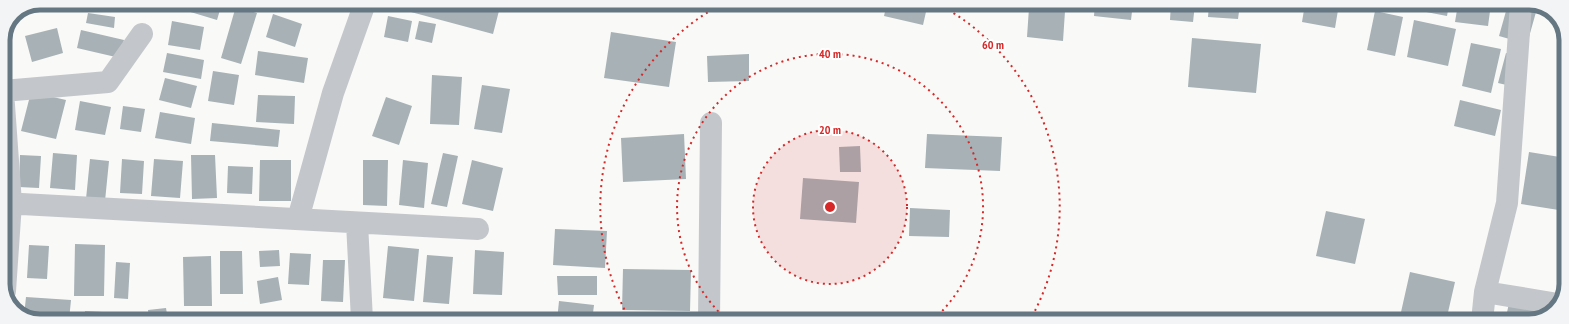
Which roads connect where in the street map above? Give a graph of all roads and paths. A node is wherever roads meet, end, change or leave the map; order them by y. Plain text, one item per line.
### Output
1 (363, 10) edge
2 (1521, 10) edge
3 (142, 34) dead end
4 (10, 90) edge
5 (711, 123) dead end
6 (10, 203) edge
7 (298, 219) junction
8 (357, 223) junction
9 (478, 229) dead end
10 (1484, 292) junction
11 (1552, 303) edge
12 (362, 314) edge
13 (709, 314) edge
14 (1482, 314) edge

1 - 7 street
2 - 10 street
3 - 4 street
5 - 13 street
6 - 7 street
7 - 8 street
8 - 9 street
8 - 12 street
10 - 11 street
10 - 14 street

